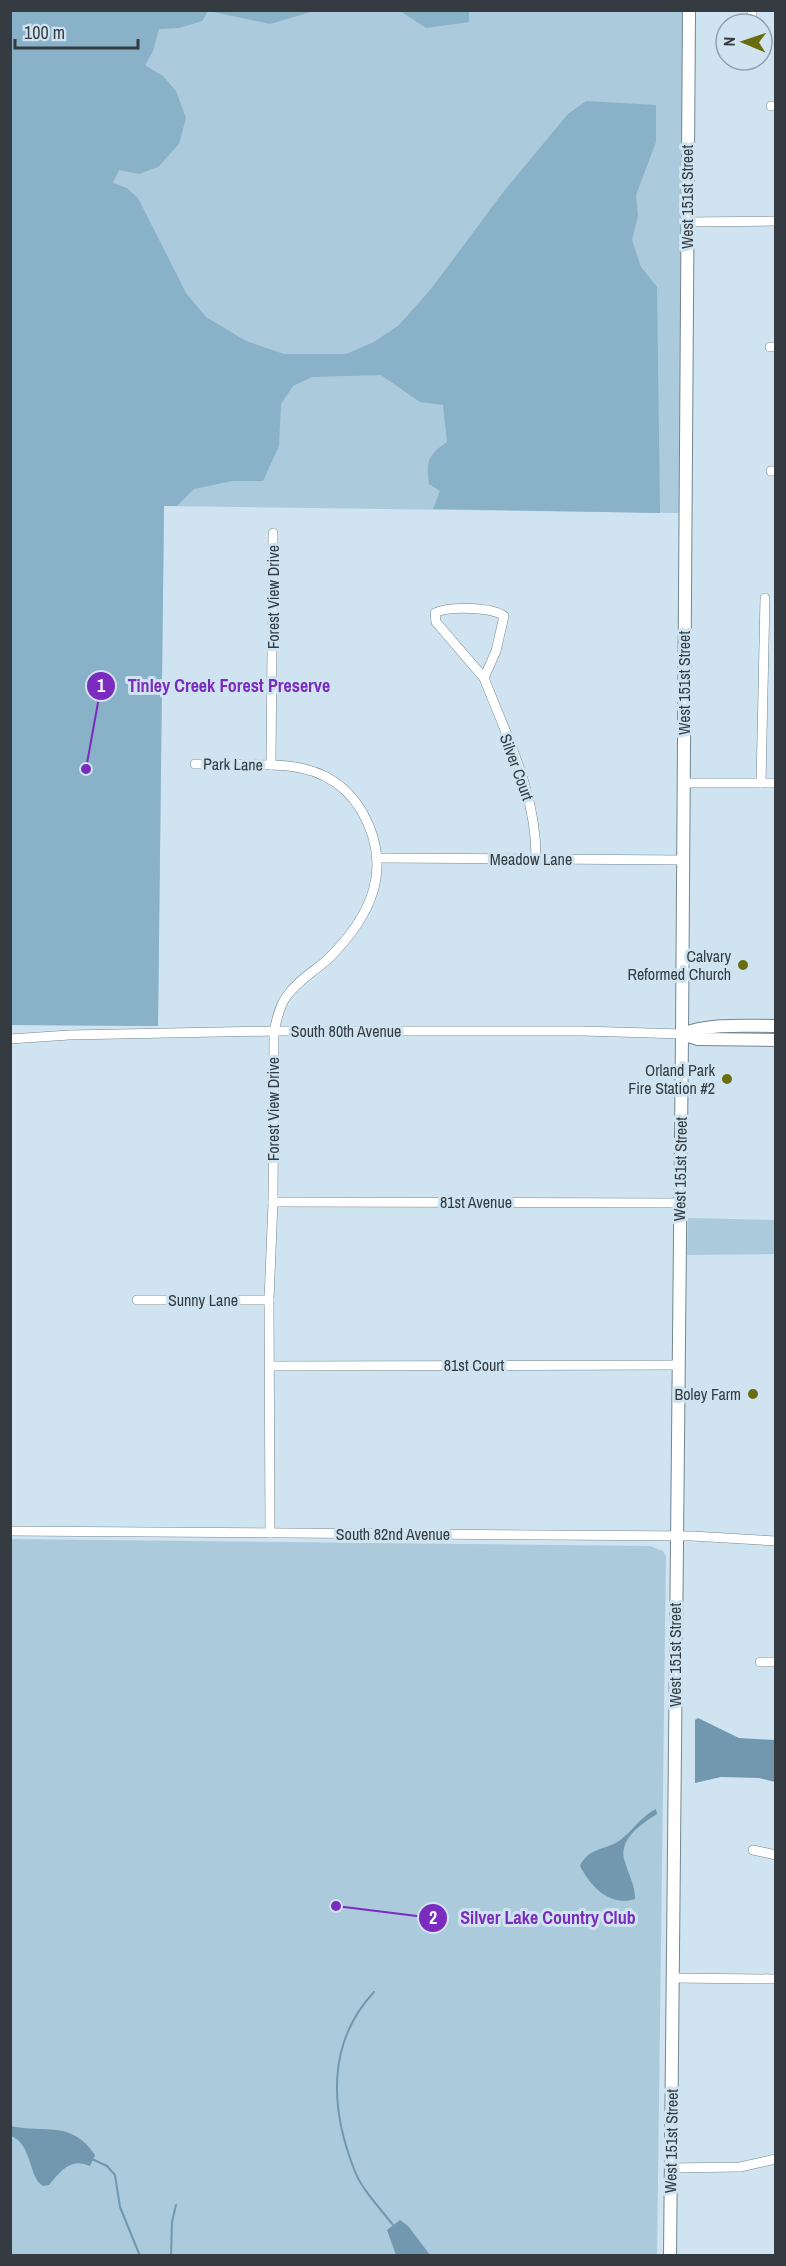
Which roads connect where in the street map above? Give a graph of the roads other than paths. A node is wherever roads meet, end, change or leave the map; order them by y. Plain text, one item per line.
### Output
1 (689, 10) edge
2 (776, 221) edge
3 (687, 222) junction
4 (273, 532) dead end
5 (765, 598) dead end
6 (484, 678) junction
7 (195, 764) dead end
8 (271, 765) junction
9 (684, 783) junction
10 (760, 783) junction
11 (776, 783) edge
12 (378, 858) junction
13 (536, 860) junction
14 (683, 860) junction
15 (776, 1026) edge
16 (274, 1031) junction
17 (682, 1034) junction
18 (10, 1039) edge
19 (776, 1040) edge
20 (273, 1202) junction
21 (680, 1203) junction
22 (137, 1300) dead end
23 (269, 1300) junction
24 (678, 1365) junction
25 (270, 1366) junction
26 (10, 1531) edge
27 (270, 1533) junction
28 (676, 1537) junction
29 (776, 1541) edge
30 (760, 1662) dead end
31 (776, 1662) edge
32 (753, 1850) dead end
33 (776, 1855) edge
34 (673, 1978) junction
35 (776, 1979) edge
36 (776, 2158) edge
37 (671, 2168) junction
38 (670, 2256) edge

1 - 3 street, West 151st Street
2 - 3 street
3 - 9 street, West 151st Street
4 - 8 street, Forest View Drive
5 - 10 street
6 - 6 street, Silver Court
6 - 13 street, Silver Court
7 - 8 street, Park Lane
8 - 12 street, Forest View Drive
9 - 10 street
9 - 14 street, West 151st Street
10 - 11 street
12 - 13 street, Meadow Lane
12 - 16 street, Forest View Drive
13 - 14 street, Meadow Lane
14 - 17 street, West 151st Street
15 - 17 street, South 80th Avenue
16 - 17 street, South 80th Avenue
16 - 18 street, South 80th Avenue
16 - 20 street, Forest View Drive
17 - 19 street, South 80th Avenue
17 - 21 street, West 151st Street
20 - 21 street, 81st Avenue
20 - 23 street, Forest View Drive
21 - 24 street, West 151st Street
22 - 23 street, Sunny Lane
23 - 25 street, Forest View Drive
24 - 25 street, 81st Court
24 - 28 street, West 151st Street
25 - 27 street, Forest View Drive
26 - 27 street, South 82nd Avenue
27 - 28 street, South 82nd Avenue
28 - 29 street, South 82nd Avenue
28 - 34 street, West 151st Street
30 - 31 street
32 - 33 street
34 - 35 street
34 - 37 street, West 151st Street
36 - 37 street
37 - 38 street, West 151st Street

